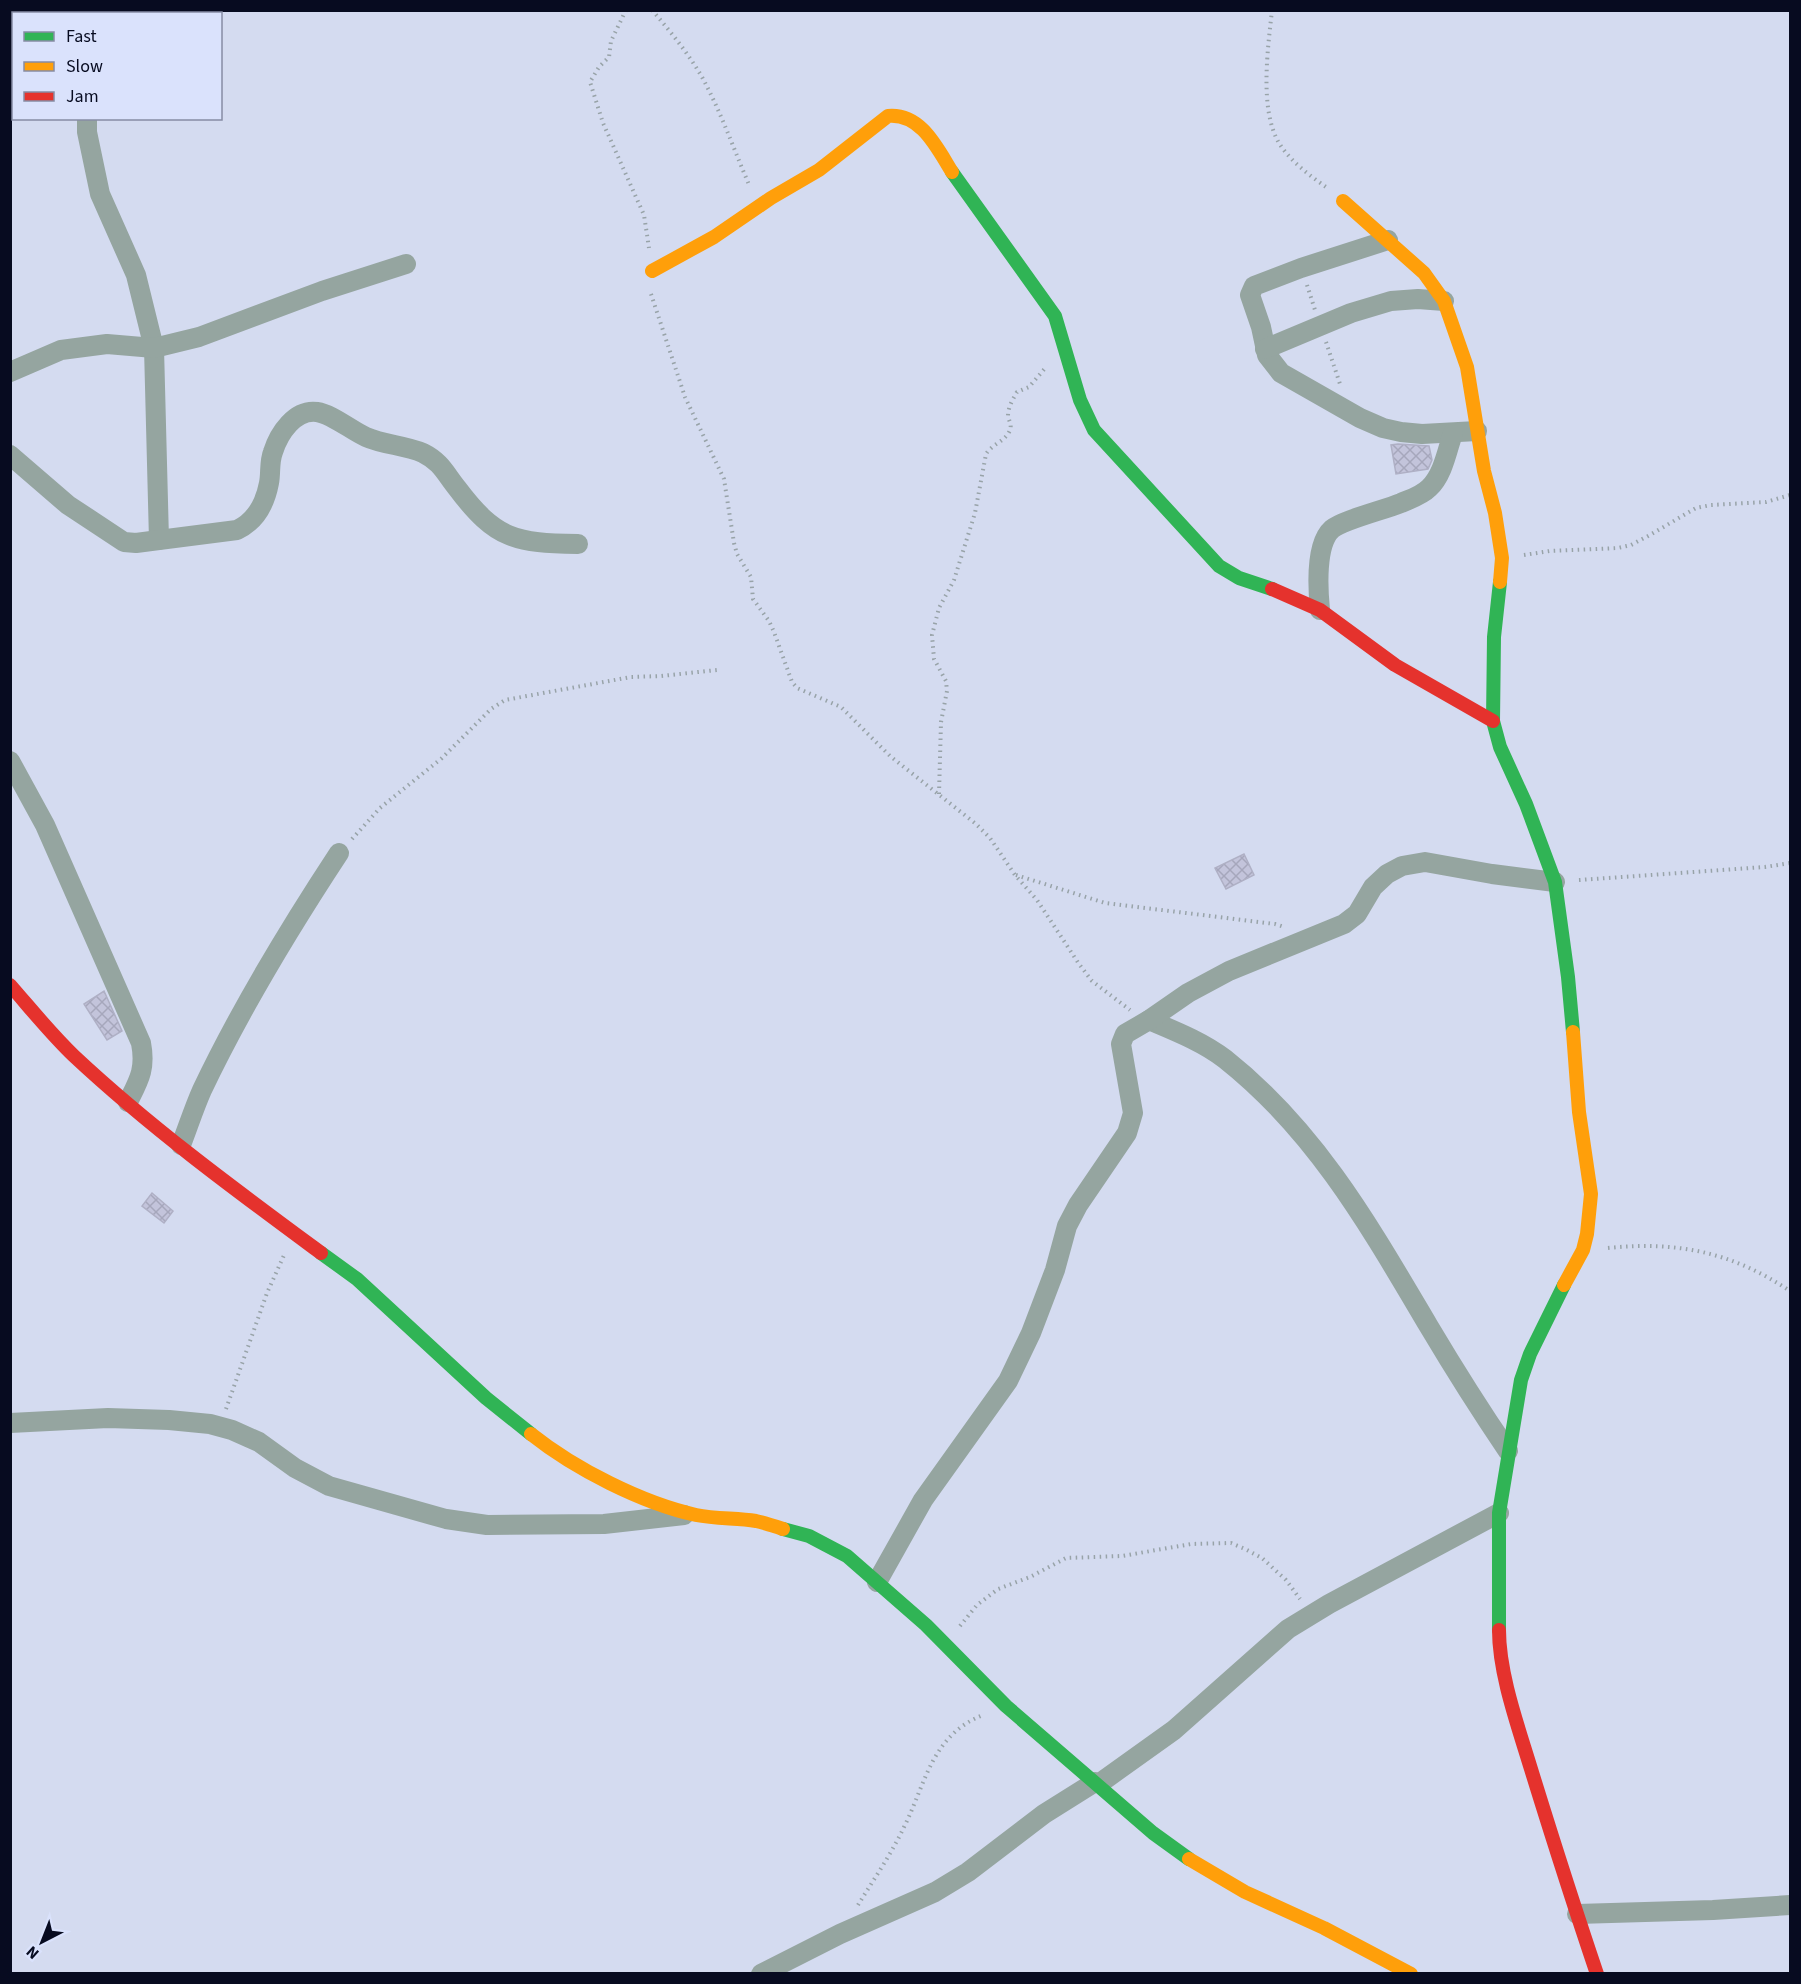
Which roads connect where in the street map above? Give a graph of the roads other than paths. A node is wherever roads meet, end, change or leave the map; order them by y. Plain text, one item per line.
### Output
1 (87, 120) edge
2 (1343, 201) road end
3 (1388, 240) junction
4 (406, 264) dead end
5 (652, 271) road end
6 (1444, 301) junction
7 (154, 348) junction
8 (1265, 349) junction
9 (10, 372) edge
10 (1477, 431) junction
11 (1453, 434) junction
12 (10, 454) edge
13 (159, 540) junction
14 (578, 544) dead end
15 (1320, 610) junction
16 (1493, 721) junction
17 (10, 761) edge
18 (339, 853) road end
19 (1555, 882) junction
20 (10, 985) edge
21 (1149, 1020) junction
22 (128, 1102) junction
23 (181, 1145) junction
24 (10, 1424) edge
25 (1508, 1451) junction
26 (1499, 1513) junction
27 (693, 1514) junction
28 (877, 1582) junction
29 (1095, 1782) junction
30 (1791, 1905) edge
31 (1577, 1914) junction
32 (761, 1974) edge
33 (1411, 1974) edge
34 (1597, 1974) edge

1 - 7 street
2 - 3 street
3 - 6 street
3 - 8 street
4 - 7 street
5 - 15 street
6 - 8 street
6 - 10 street
7 - 9 street
7 - 13 street
8 - 11 street
10 - 11 street
10 - 16 street
11 - 15 street
12 - 13 street
13 - 14 street
15 - 16 street
16 - 19 street
17 - 22 street
18 - 23 street
19 - 21 street
19 - 25 street
20 - 22 street
21 - 25 street
21 - 28 street
22 - 23 street
23 - 27 street
24 - 27 street
25 - 26 street
26 - 29 street
26 - 31 street
27 - 28 street
28 - 29 street
29 - 32 street
29 - 33 street
30 - 31 street
31 - 34 street

